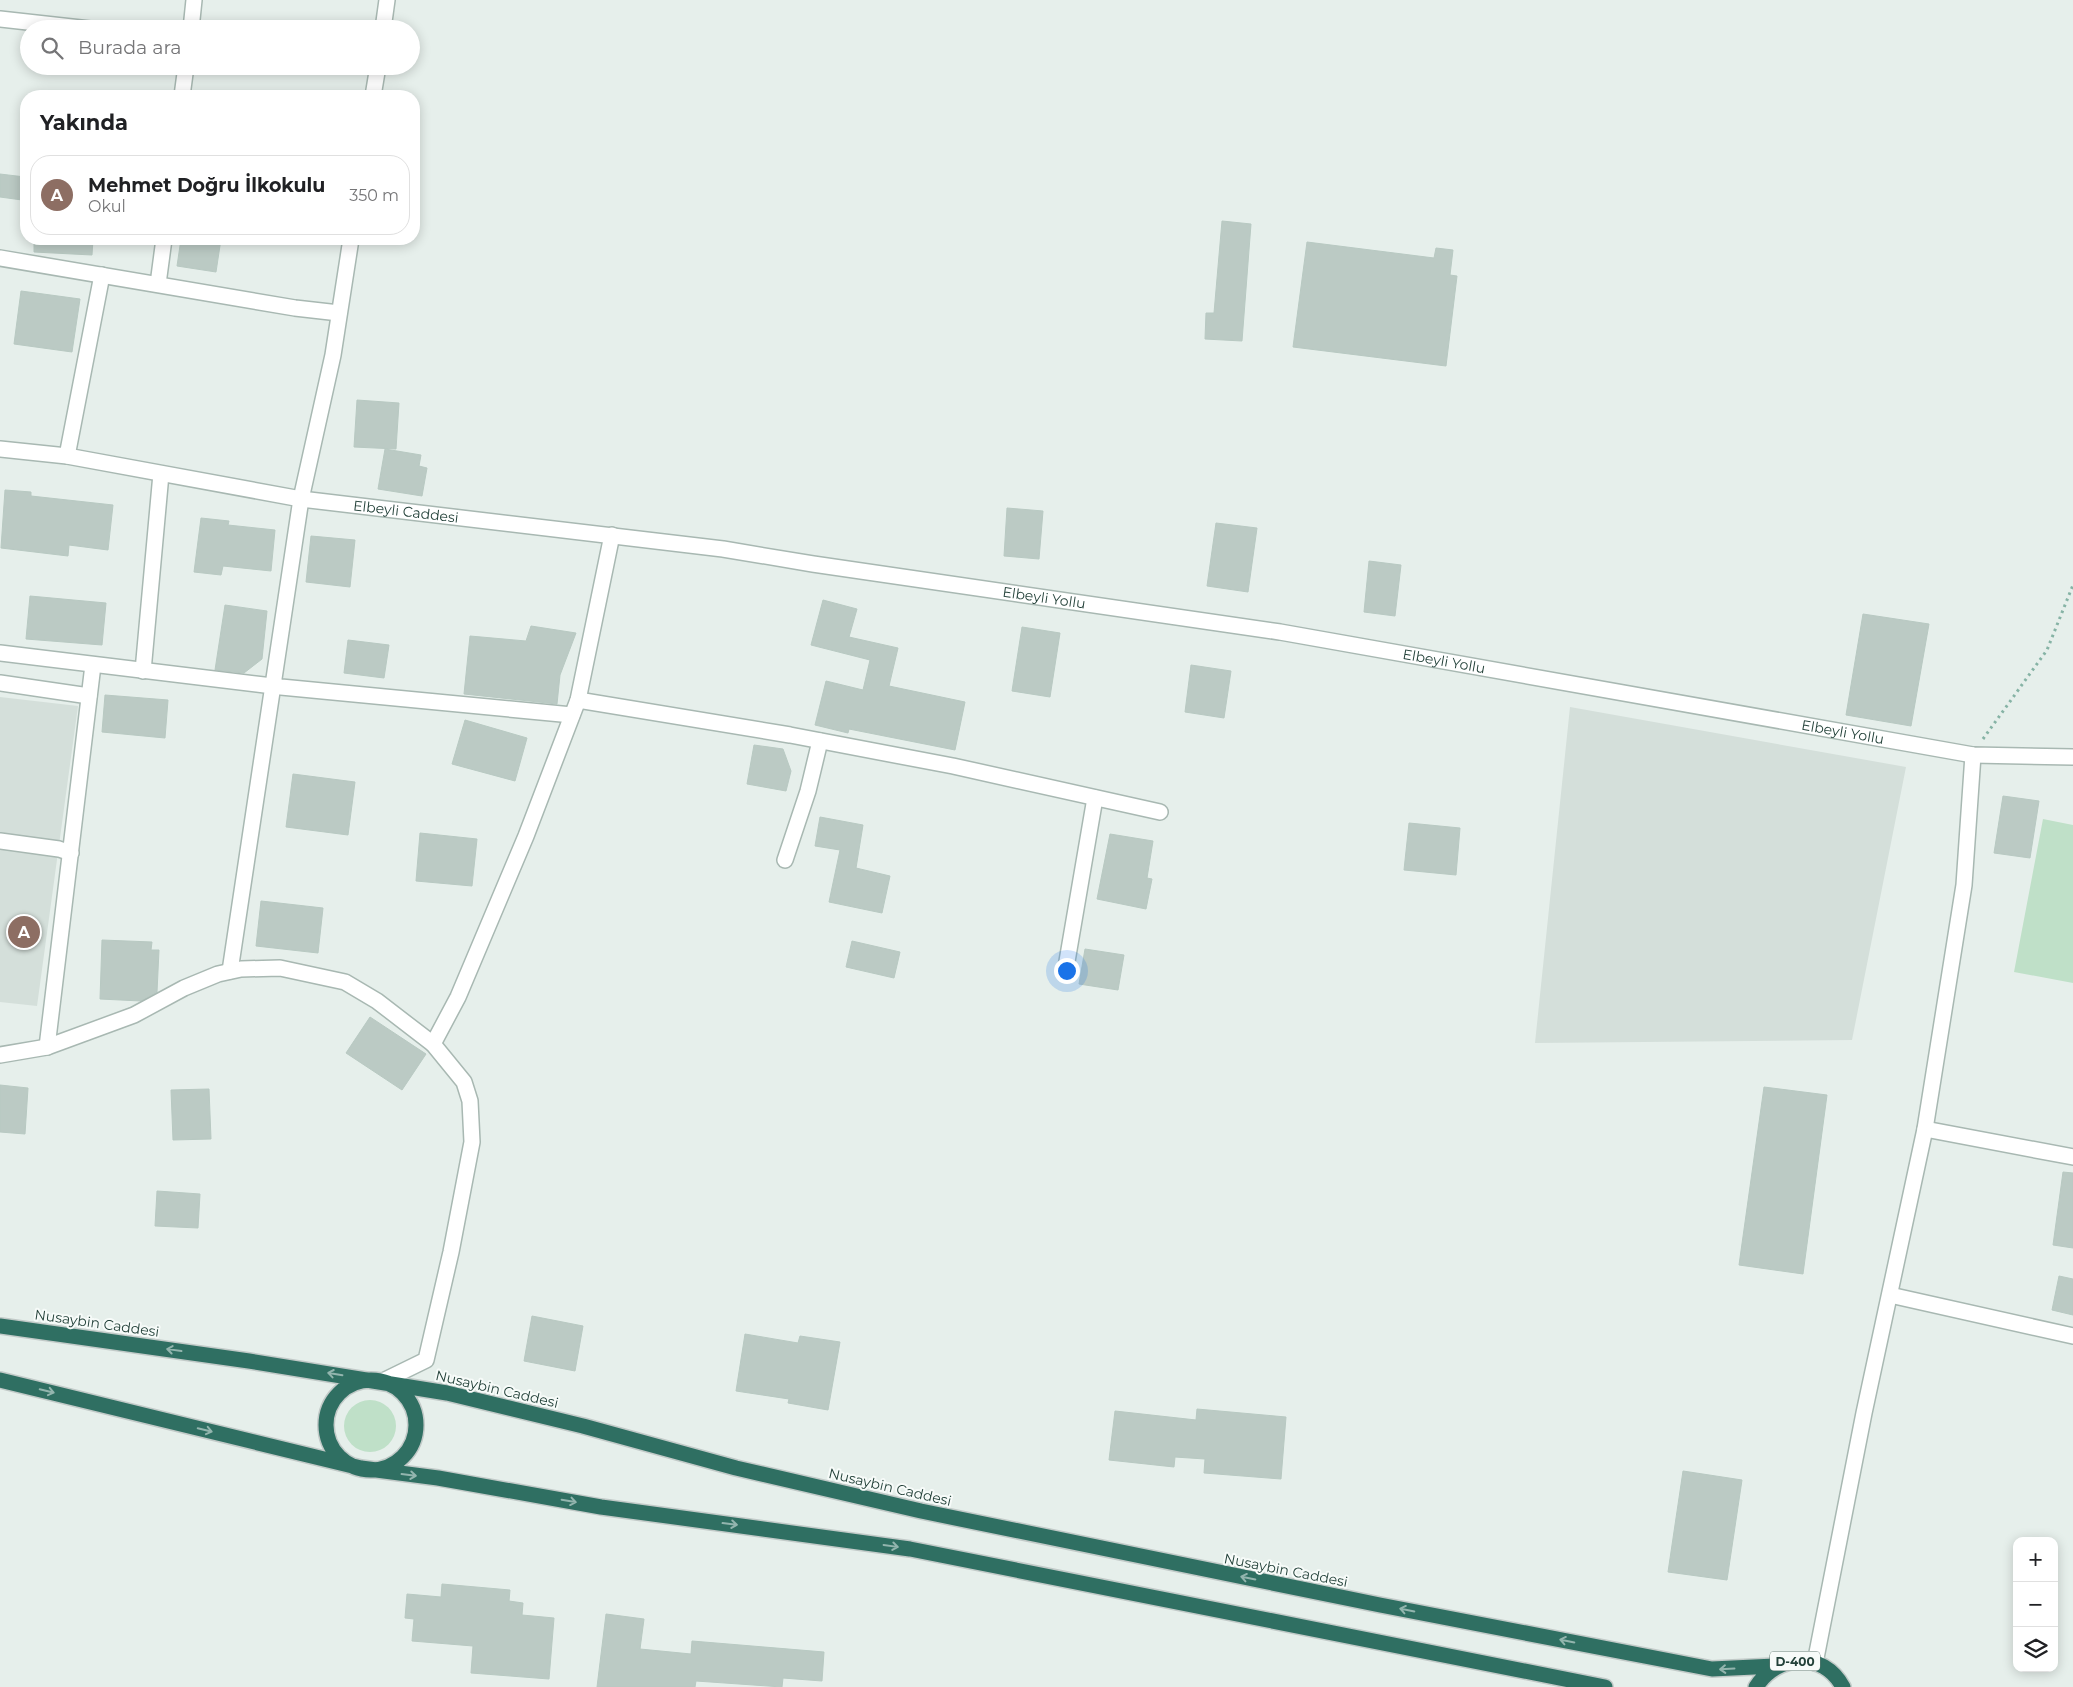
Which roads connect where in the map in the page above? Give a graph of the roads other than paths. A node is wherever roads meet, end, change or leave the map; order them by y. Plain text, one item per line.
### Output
1 (194, 0) edge
2 (387, 0) edge
3 (0, 19) edge
4 (192, 20) edge
5 (384, 20) edge
6 (20, 21) edge
7 (185, 75) edge
8 (376, 75) edge
9 (183, 90) edge
10 (374, 90) edge
11 (163, 245) edge
12 (350, 245) edge
13 (0, 258) edge
14 (102, 275) junction
15 (158, 284) junction
16 (339, 313) junction
17 (0, 449) edge
18 (67, 456) junction
19 (161, 474) junction
20 (300, 499) junction
21 (612, 535) junction
22 (813, 564) joint
23 (0, 653) edge
24 (93, 665) junction
25 (143, 671) junction
26 (0, 683) edge
27 (273, 686) junction
28 (89, 696) junction
29 (578, 700) junction
30 (572, 715) junction
31 (820, 741) junction
32 (1973, 755) junction
33 (2073, 758) edge
34 (1096, 798) junction
35 (1160, 812) dead end
36 (0, 841) edge
37 (71, 853) junction
38 (785, 860) dead end
39 (230, 972) junction
40 (1065, 973) dead end
41 (433, 1044) junction
42 (47, 1047) junction
43 (0, 1055) edge
44 (1925, 1129) junction
45 (2073, 1157) edge
46 (1890, 1295) junction
47 (0, 1326) edge
48 (2073, 1336) edge
49 (0, 1380) edge
50 (383, 1381) junction
51 (361, 1468) junction
52 (1815, 1663) junction
53 (1775, 1666) junction
54 (1841, 1683) edge
55 (1605, 1687) edge
56 (1756, 1687) edge
57 (1856, 1687) edge

1 - 4 street
2 - 5 street
3 - 6 street
7 - 9 street
8 - 10 street
11 - 15 street
12 - 16 street
13 - 14 street
14 - 15 street
14 - 18 street
15 - 16 street
16 - 20 street
17 - 18 street, Elbeyli Caddesi
18 - 19 street, Elbeyli Caddesi
19 - 20 street, Elbeyli Caddesi
19 - 25 street
20 - 21 street, Elbeyli Caddesi
20 - 27 street
21 - 22 street, Elbeyli Caddesi
21 - 29 street
22 - 32 street, Elbeyli Yollu
23 - 24 street
24 - 25 street
24 - 28 street
25 - 27 street
26 - 28 street
27 - 30 street
27 - 39 street
28 - 37 street
29 - 30 street
29 - 31 street
30 - 41 street
31 - 34 street
31 - 38 street
32 - 33 street, Elbeyli Yollu
32 - 44 street
34 - 35 street
34 - 40 street
36 - 37 street
37 - 42 street
39 - 41 street
39 - 42 street
41 - 50 street
42 - 43 street
44 - 45 street
44 - 46 street
46 - 48 street
46 - 52 street
50 -> 47 highway, Nusaybin Caddesi
49 -> 51 highway
50 - 51 highway
50 - 51 highway
53 -> 50 highway, Nusaybin Caddesi
51 -> 55 highway
52 - 53 highway, D-400
52 - 54 highway, D-400
53 - 56 highway, D-400
54 - 57 highway, D-400

